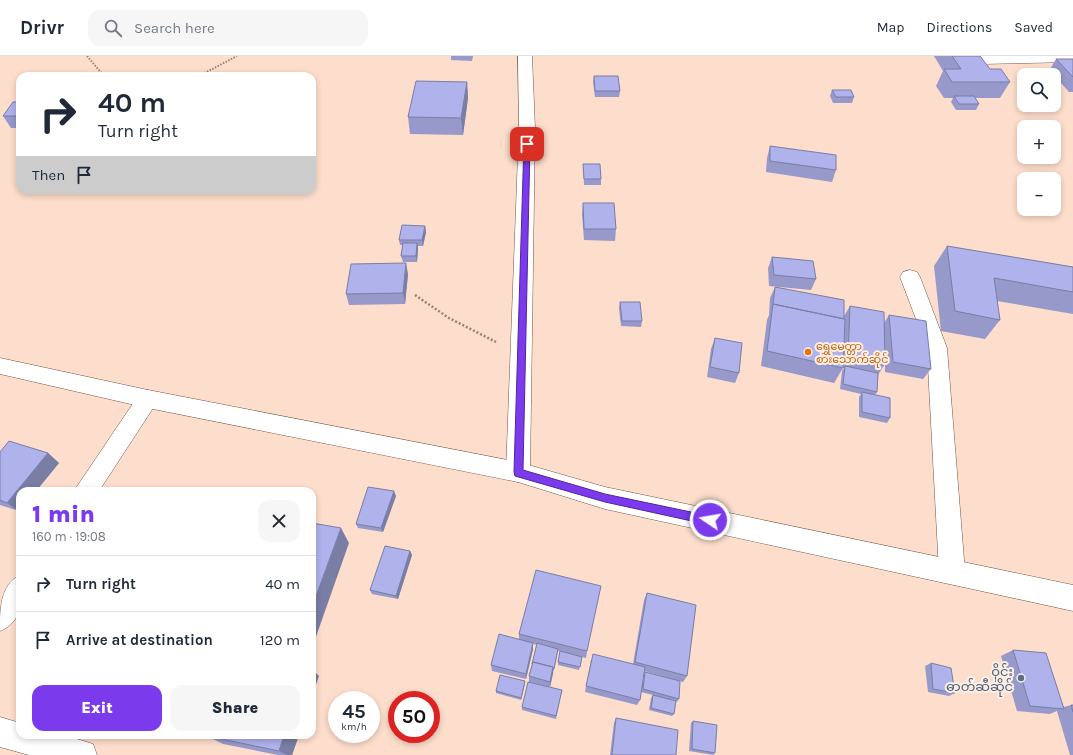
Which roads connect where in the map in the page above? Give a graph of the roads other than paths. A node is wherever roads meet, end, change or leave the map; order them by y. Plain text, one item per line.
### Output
1 (525, 56) edge
2 (1073, 58) edge
3 (981, 60) edge
4 (910, 277) dead end
5 (0, 366) edge
6 (148, 399) junction
7 (518, 472) junction
8 (89, 487) edge
9 (952, 572) junction
10 (16, 594) edge
11 (1073, 598) edge
12 (0, 618) edge
13 (0, 732) edge
14 (16, 736) edge
15 (25, 739) edge
16 (82, 755) edge

1 - 7 street
2 - 3 street
4 - 9 street
5 - 6 street
6 - 7 street
6 - 8 street
7 - 9 street
9 - 11 street
10 - 12 street
13 - 14 street
15 - 16 street

